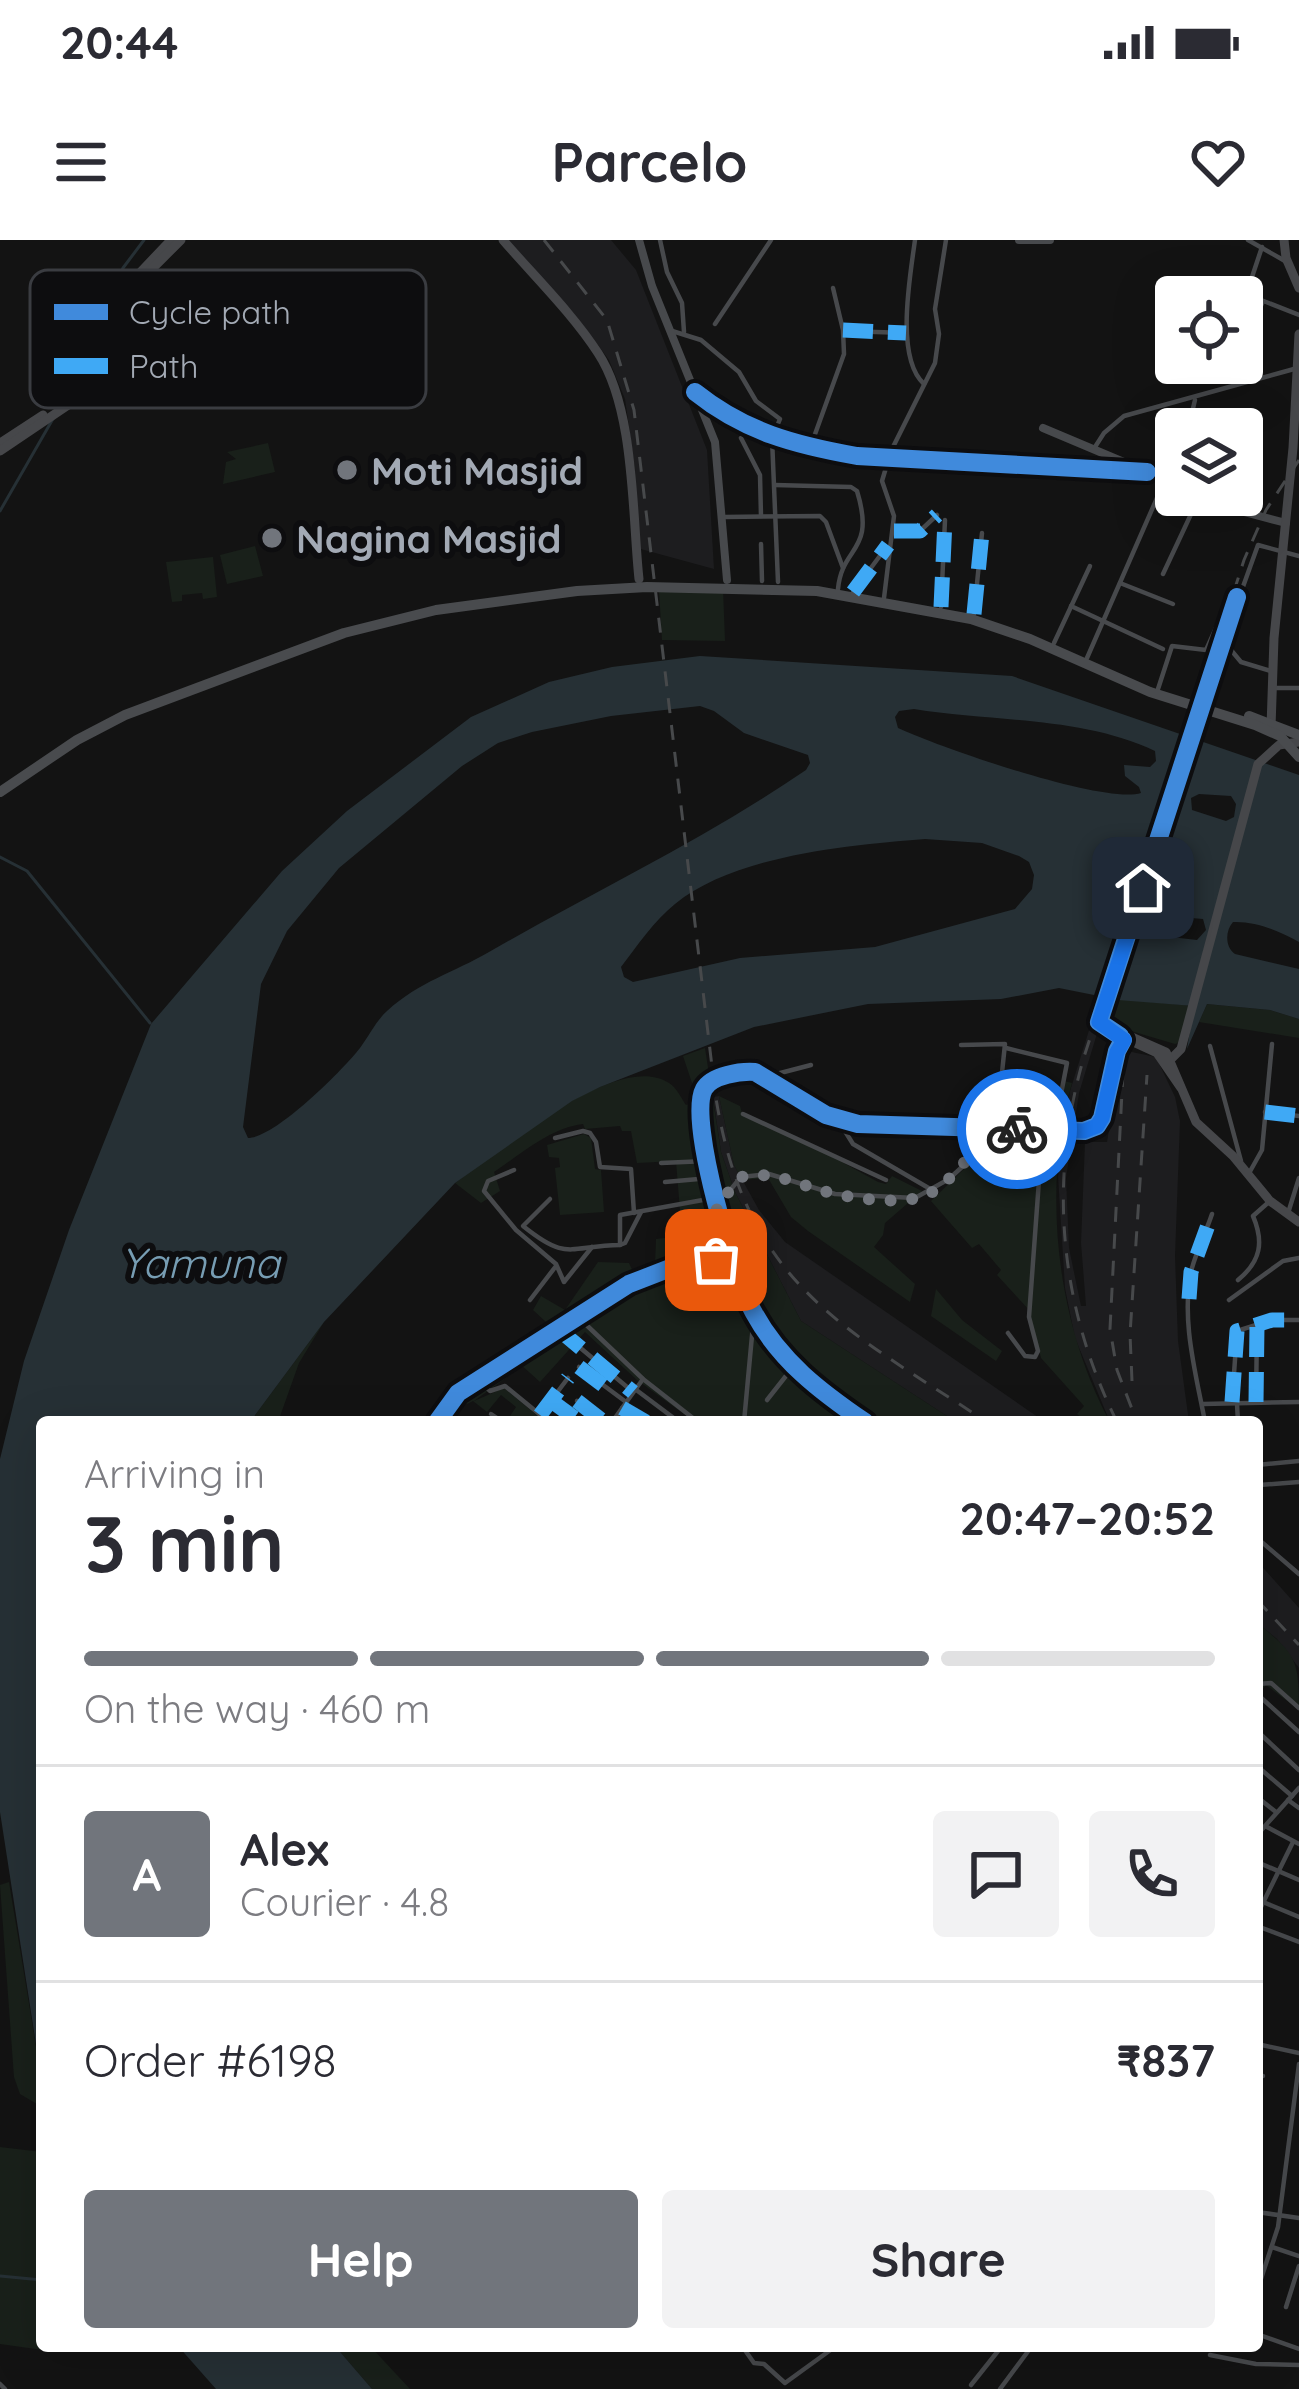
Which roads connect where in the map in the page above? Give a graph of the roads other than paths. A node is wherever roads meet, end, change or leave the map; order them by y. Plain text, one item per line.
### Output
1 (171, 240) edge
2 (182, 240) edge
3 (503, 240) edge
4 (638, 240) edge
5 (660, 240) edge
6 (771, 240) edge
7 (915, 240) edge
8 (946, 240) edge
9 (1019, 240) edge
10 (1050, 240) edge
11 (1248, 240) edge
12 (1284, 240) edge
13 (1041, 242) edge
14 (1262, 247) junction
15 (1294, 268) edge
16 (144, 270) edge
17 (144, 270) edge
18 (1252, 276) edge
19 (833, 288) dead end
20 (1299, 288) edge
21 (1263, 301) edge
22 (1299, 315) edge
23 (715, 324) dead end
24 (669, 330) junction
25 (843, 331) junction
26 (684, 333) junction
27 (906, 333) junction
28 (1299, 334) edge
29 (1298, 367) edge
30 (926, 385) junction
31 (695, 392) junction
32 (1196, 397) junction
33 (59, 408) edge
34 (1193, 408) edge
35 (1043, 428) dead end
36 (741, 438) dead end
37 (772, 438) junction
38 (0, 447) edge
39 (1095, 447) junction
40 (810, 448) junction
41 (889, 456) junction
42 (1147, 472) junction
43 (1155, 475) edge
44 (776, 484) junction
45 (1155, 512) edge
46 (938, 515) dead end
47 (761, 516) junction
48 (776, 516) junction
49 (1192, 516) edge
50 (1259, 516) edge
51 (724, 518) junction
52 (945, 520) dead end
53 (1286, 523) junction
54 (1299, 527) edge
55 (894, 531) junction
56 (982, 532) dead end
57 (761, 544) dead end
58 (888, 545) junction
59 (1281, 550) junction
60 (1299, 556) edge
61 (1090, 566) dead end
62 (843, 568) junction
63 (1163, 574) dead end
64 (639, 580) junction
65 (727, 580) junction
66 (762, 581) junction
67 (778, 582) junction
68 (1120, 583) junction
69 (838, 589) junction
70 (853, 592) junction
71 (1234, 597) junction
72 (884, 598) junction
73 (1173, 604) dead end
74 (1071, 606) junction
75 (941, 607) junction
76 (974, 614) junction
77 (1103, 621) junction
78 (1054, 643) junction
79 (1162, 649) dead end
80 (1231, 650) dead end
81 (1087, 658) junction
82 (1274, 672) junction
83 (1274, 688) junction
84 (1299, 688) edge
85 (1158, 689) junction
86 (1271, 728) junction
87 (1299, 738) edge
88 (1299, 757) edge
89 (0, 788) edge
90 (1122, 1038) junction
91 (1272, 1044) dead end
92 (961, 1045) dead end
93 (1210, 1046) dead end
94 (1006, 1048) junction
95 (1169, 1062) junction
96 (811, 1064) dead end
97 (765, 1077) junction
98 (1265, 1112) junction
99 (743, 1114) dead end
100 (1299, 1116) edge
101 (838, 1120) junction
102 (1004, 1129) junction
103 (1055, 1130) junction
104 (555, 1138) dead end
105 (869, 1151) junction
106 (707, 1161) junction
107 (661, 1163) dead end
108 (857, 1168) junction
109 (514, 1170) dead end
110 (1244, 1171) junction
111 (710, 1178) junction
112 (1299, 1178) edge
113 (886, 1180) dead end
114 (665, 1182) dead end
115 (934, 1190) junction
116 (713, 1198) junction
117 (550, 1199) dead end
118 (1270, 1201) junction
119 (716, 1207) junction
120 (638, 1213) junction
121 (1212, 1214) dead end
122 (1288, 1216) junction
123 (1299, 1222) edge
124 (620, 1245) junction
125 (592, 1246) junction
126 (731, 1257) junction
127 (1299, 1258) edge
128 (557, 1265) junction
129 (1238, 1280) dead end
130 (530, 1300) dead end
131 (1229, 1300) dead end
132 (754, 1314) junction
133 (577, 1316) junction
134 (1299, 1320) edge
135 (1257, 1325) junction
136 (558, 1329) junction
137 (1008, 1334) dead end
138 (579, 1367) dead end
139 (793, 1367) junction
140 (568, 1378) dead end
141 (644, 1379) junction
142 (479, 1380) junction
143 (634, 1390) junction
144 (550, 1400) junction
145 (767, 1400) dead end
146 (577, 1401) dead end
147 (1235, 1402) junction
148 (1256, 1402) junction
149 (1299, 1402) edge
150 (1202, 1404) junction
151 (624, 1405) junction
152 (491, 1414) dead end
153 (540, 1414) junction
154 (441, 1416) edge
155 (494, 1416) edge
156 (542, 1416) edge
157 (572, 1416) edge
158 (599, 1416) edge
159 (614, 1416) edge
160 (638, 1416) edge
161 (671, 1416) edge
162 (690, 1416) edge
163 (745, 1416) edge
164 (857, 1416) edge
165 (1204, 1416) edge
166 (1237, 1416) edge
167 (1299, 1461) edge
168 (1263, 1464) edge
169 (1299, 1482) edge
170 (1263, 1485) edge
171 (1263, 1543) edge
172 (1299, 1574) edge
173 (1263, 1685) edge
174 (1263, 1692) edge
175 (1299, 1708) edge
176 (1299, 1732) edge
177 (1263, 1737) edge
178 (1299, 1770) edge
179 (1263, 1772) edge
180 (1299, 1788) edge
181 (1290, 1798) junction
182 (1263, 1802) edge
183 (1299, 1808) edge
184 (1276, 1813) junction
185 (1263, 1827) edge
186 (1263, 1830) edge
187 (1296, 1843) edge
188 (1263, 1865) edge
189 (1277, 1871) junction
190 (1299, 1880) edge
191 (1263, 1902) joint
192 (1299, 1917) edge
193 (1263, 1928) edge
194 (1299, 1942) edge
195 (1263, 2045) edge
196 (1299, 2053) edge
197 (1299, 2064) edge
198 (1288, 2134) junction
199 (1299, 2136) edge
200 (1263, 2213) edge
201 (1280, 2215) junction
202 (1299, 2218) edge
203 (1272, 2247) junction
204 (1299, 2256) edge
205 (1299, 2266) edge
206 (1263, 2273) edge
207 (1286, 2307) dead end
208 (1263, 2337) edge
209 (1299, 2350) edge
210 (746, 2352) edge
211 (828, 2352) edge
212 (997, 2352) edge
213 (1028, 2352) edge
214 (1210, 2355) dead end
215 (1299, 2365) edge
216 (970, 2385) dead end
217 (1000, 2389) edge

1 - 16 main road
2 - 17 main road
3 - 64 main road
4 - 24 street
5 - 26 street
6 - 23 street
7 - 27 street
8 - 30 street
9 - 13 street
10 - 13 street
11 - 14 street
12 - 15 main road
14 - 15 street
14 - 18 street
15 - 20 main road
19 - 25 street
21 - 22 street
24 - 26 street
24 - 31 street
25 - 27 street
25 - 40 street
26 - 37 street
27 - 30 street
28 - 29 main road
29 - 32 street
29 - 53 main road
30 - 41 street
31 - 37 street
31 - 51 street
32 - 34 street
32 - 39 street
33 - 38 main road
35 - 39 street
36 - 47 street
37 - 40 street
37 - 44 street
39 - 42 street
40 - 41 street
41 - 42 street
41 - 55 street
42 - 43 street
44 - 48 street
44 - 62 street
45 - 68 street
46 - 55 street
47 - 48 street
47 - 51 street
48 - 62 street
48 - 67 street
49 - 63 street
50 - 53 street
51 - 65 street
52 - 75 street
53 - 54 main road
53 - 59 main road
55 - 58 street
56 - 76 street
57 - 66 street
58 - 70 street
58 - 72 street
59 - 60 street
59 - 71 street
59 - 82 main road
61 - 74 street
62 - 69 street
64 - 65 main road
64 - 89 main road
65 - 66 main road
66 - 67 main road
67 - 69 main road
68 - 73 street
68 - 77 street
69 - 70 main road
70 - 72 main road
71 - 85 street
71 - 90 street
72 - 75 main road
74 - 77 street
74 - 78 street
75 - 76 main road
76 - 78 main road
77 - 79 street
77 - 81 street
78 - 81 main road
80 - 82 street
81 - 85 main road
82 - 83 main road
83 - 84 street
83 - 86 main road
85 - 86 main road
86 - 87 main road
86 - 88 main road
86 - 89 main road
87 - 95 main road
90 - 95 main road
90 - 103 street
91 - 98 street
92 - 94 street
93 - 110 street
94 - 102 street
94 - 103 street
95 - 110 main road
96 - 97 street
97 - 101 street
97 - 106 street
98 - 100 street
98 - 110 street
99 - 108 street
101 - 102 street
101 - 105 street
102 - 103 street
102 - 115 street
103 - 137 street
104 - 120 street
105 - 108 street
105 - 115 street
106 - 107 street
106 - 111 street
108 - 113 street
109 - 128 street
110 - 118 main road
111 - 114 street
111 - 116 street
112 - 122 street
115 - 119 street
116 - 119 street
116 - 120 street
117 - 125 street
118 - 122 main road
118 - 129 street
119 - 126 street
120 - 124 street
120 - 124 street
121 - 150 street
122 - 123 main road
124 - 125 street
125 - 128 street
126 - 132 street
126 - 133 street
127 - 131 street
128 - 130 street
132 - 139 street
132 - 163 street
133 - 136 street
133 - 141 street
134 - 135 street
135 - 147 street
135 - 148 street
136 - 142 street
136 - 143 street
138 - 151 street
139 - 145 street
139 - 164 street
140 - 144 street
141 - 143 street
141 - 162 street
142 - 153 street
142 - 154 street
143 - 151 street
143 - 161 street
144 - 153 street
144 - 157 street
146 - 158 street
147 - 148 street
147 - 150 street
147 - 166 street
148 - 149 street
150 - 165 street
151 - 159 street
151 - 160 street
152 - 155 street
153 - 156 street
167 - 168 street
169 - 170 street
171 - 172 street
173 - 175 street
174 - 176 street
177 - 178 street
179 - 181 street
180 - 181 street
181 - 183 street
181 - 184 street
182 - 184 street
184 - 185 street
186 - 187 street
187 - 189 street
188 - 189 street
189 - 190 street
189 - 191 street
191 - 192 street
193 - 194 street
195 - 196 street
197 - 198 street
198 - 199 street
198 - 201 street
200 - 201 street
201 - 202 street
201 - 203 street
203 - 204 street
203 - 206 street
205 - 207 street
208 - 209 street
210 - 211 street
212 - 216 street
213 - 217 street
214 - 215 street

